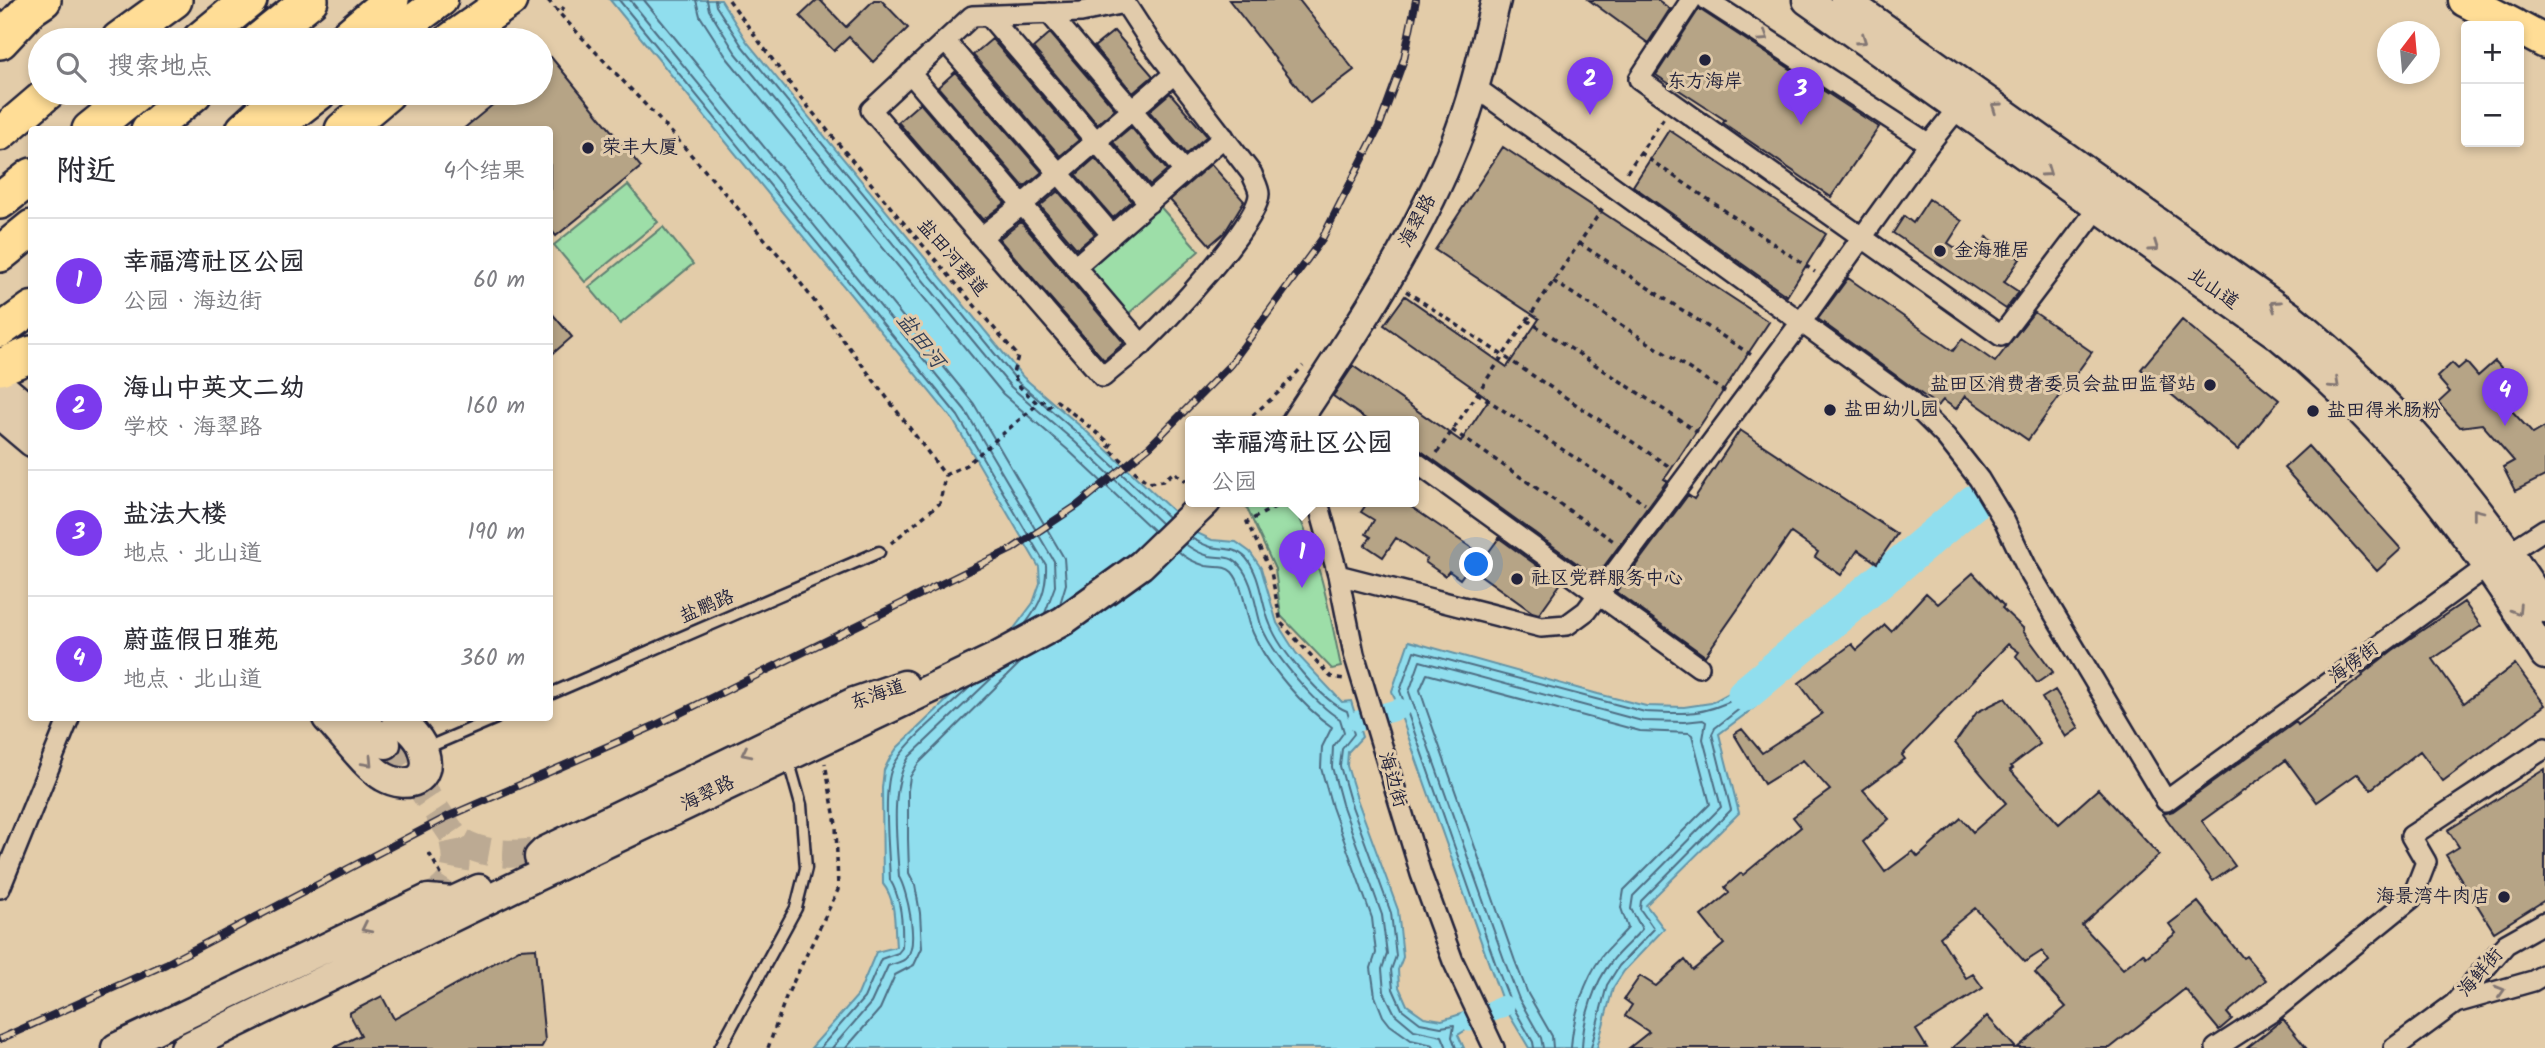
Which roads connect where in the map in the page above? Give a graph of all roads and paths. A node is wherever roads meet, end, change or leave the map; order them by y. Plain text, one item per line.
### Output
1 (43, 0) edge
2 (152, 0) edge
3 (174, 0) edge
4 (249, 0) edge
5 (310, 0) edge
6 (391, 0) edge
7 (441, 0) edge
8 (509, 0) edge
9 (548, 0) edge
10 (729, 0) edge
11 (1496, 0) edge
12 (1691, 0) edge
13 (1707, 0) edge
14 (1807, 0) edge
15 (1845, 0) edge
16 (2465, 0) edge
17 (1124, 2) edge
18 (564, 6) dead end
19 (559, 13) junction
20 (1049, 13) junction
21 (989, 16) junction
22 (2505, 21) edge
23 (120, 28) edge
24 (136, 28) edge
25 (215, 28) edge
26 (275, 28) edge
27 (358, 28) edge
28 (403, 28) edge
29 (469, 28) edge
30 (2524, 31) edge
31 (0, 40) edge
32 (945, 41) junction
33 (2545, 42) edge
34 (910, 73) junction
35 (1175, 73) junction
36 (1475, 87) junction
37 (1674, 103) junction
38 (34, 105) edge
39 (120, 105) edge
40 (179, 105) edge
41 (271, 105) edge
42 (304, 105) edge
43 (373, 105) edge
44 (1958, 108) junction
45 (1131, 111) junction
46 (95, 126) edge
47 (154, 126) edge
48 (248, 126) edge
49 (277, 126) edge
50 (348, 126) edge
51 (0, 134) edge
52 (1224, 137) junction
53 (1095, 141) junction
54 (1929, 144) junction
55 (1640, 153) junction
56 (1059, 172) junction
57 (1184, 172) junction
58 (28, 179) edge
59 (1616, 188) junction
60 (2105, 198) junction
61 (0, 201) edge
62 (1149, 203) junction
63 (1022, 205) junction
64 (28, 231) edge
65 (1112, 235) junction
66 (981, 237) junction
67 (1861, 237) junction
68 (1579, 243) junction
69 (0, 254) edge
70 (1075, 267) junction
71 (1387, 278) junction
72 (1553, 281) junction
73 (1829, 281) junction
74 (28, 312) edge
75 (1527, 320) junction
76 (1802, 321) junction
77 (0, 331) edge
78 (1142, 345) junction
79 (28, 356) edge
80 (1502, 357) junction
81 (1304, 365) dead end
82 (1768, 366) junction
83 (0, 367) edge
84 (0, 385) edge
85 (1478, 393) junction
86 (1741, 402) junction
87 (1038, 404) junction
88 (28, 409) edge
89 (0, 415) edge
90 (1252, 416) edge
91 (1300, 416) edge
92 (1452, 430) junction
93 (28, 439) edge
94 (1712, 442) junction
95 (1420, 465) edge
96 (945, 475) junction
97 (1686, 477) junction
98 (1185, 480) edge
99 (1201, 507) edge
100 (1275, 507) edge
101 (1319, 507) edge
102 (1659, 514) junction
103 (2545, 530) edge
104 (879, 552) joint
105 (1630, 553) junction
106 (2498, 560) junction
107 (1339, 575) junction
108 (1600, 594) junction
109 (2545, 608) edge
110 (2545, 655) edge
111 (1699, 667) dead end
112 (1331, 677) dead end
113 (553, 693) edge
114 (68, 721) edge
115 (330, 721) edge
116 (362, 721) edge
117 (400, 721) edge
118 (489, 721) edge
119 (814, 732) junction
120 (386, 744) tunnel mouth
121 (2545, 748) edge
122 (424, 749) junction
123 (787, 756) junction
124 (429, 853) dead end
125 (0, 888) edge
126 (449, 889) dead end
127 (2545, 922) edge
128 (2545, 974) edge
129 (2454, 1004) junction
130 (1492, 1044) edge
131 (116, 1048) edge
132 (185, 1048) edge
133 (720, 1048) edge
134 (2216, 1048) edge
135 (2395, 1048) edge

1 - 31 highway
2 - 23 main road
3 - 24 highway
4 - 25 highway
5 - 26 highway
6 - 27 highway
7 - 28 main road
8 - 29 highway
9 - 19 path
10 - 87 path, 盐田河碧道
11 - 36 street, 海翠路
12 - 37 street
13 -> 54 street
14 -> 44 street, 北山道
60 -> 15 street, 北山道
16 - 22 main road
17 - 20 street
17 - 35 street
18 - 19 path
19 - 96 path
20 - 21 street
20 - 45 street
21 - 32 street
21 - 53 street
30 - 33 main road
32 - 34 street
32 - 56 street
34 - 63 street
34 - 66 street
35 - 45 street
35 - 52 street
36 - 59 street
36 - 71 street, 海翠路
37 - 55 path
37 - 67 street
38 - 51 main road
39 - 46 highway
40 - 47 highway
41 - 48 highway
42 - 49 main road
43 - 50 highway
44 - 54 street
44 -> 60 street, 北山道
45 - 53 street
45 - 57 street
52 - 57 street
52 - 78 street
53 - 56 street
53 - 62 street
54 - 67 street
55 - 59 path
55 - 73 path
56 - 63 street
56 - 65 street
57 - 62 street
58 - 61 highway
59 - 68 path
59 - 76 street
60 - 67 street
60 - 106 street, 北山道
62 - 65 street
63 - 66 street
63 - 70 street
64 - 69 highway
65 - 70 street
66 - 78 street
67 - 73 street
68 - 72 path
68 - 82 path
70 - 78 street
71 - 80 path
71 - 91 street, 海翠路
72 - 75 path
72 - 86 path
73 - 76 street
74 - 77 main road
75 - 80 path
75 - 94 path
76 - 82 street
76 - 106 street, 海傍街
79 - 83 highway
80 - 85 path
80 - 97 path
81 - 90 path
82 - 86 street
84 - 88 street
85 - 92 path
85 - 102 path
86 - 94 street
87 - 96 path
87 - 98 path
89 - 93 street
92 - 95 path
92 - 105 path
94 - 97 street
95 - 108 street
96 - 104 path
97 - 102 street
99 - 119 street, 海翠路
100 - 112 path
101 - 107 street, 海边街
102 - 105 street
103 - 106 street, 海傍街
104 - 113 lane, 盐鹏路
105 - 108 street
106 - 109 street, 北山道
106 -> 110 street, 北山道
107 - 108 street
107 - 130 street, 海边街
108 - 111 street
114 - 125 street
115 -> 122 street
116 - 120 street
117 - 122 street
118 - 122 lane
119 - 123 street, 海翠路
119 -> 131 street, 海翠路
121 - 134 street
123 - 132 street, 海翠路
123 - 133 lane
124 - 126 path
127 - 129 street, 海鲜街
129 -> 128 street, 海鲜街
129 - 135 street, 海鲜街

